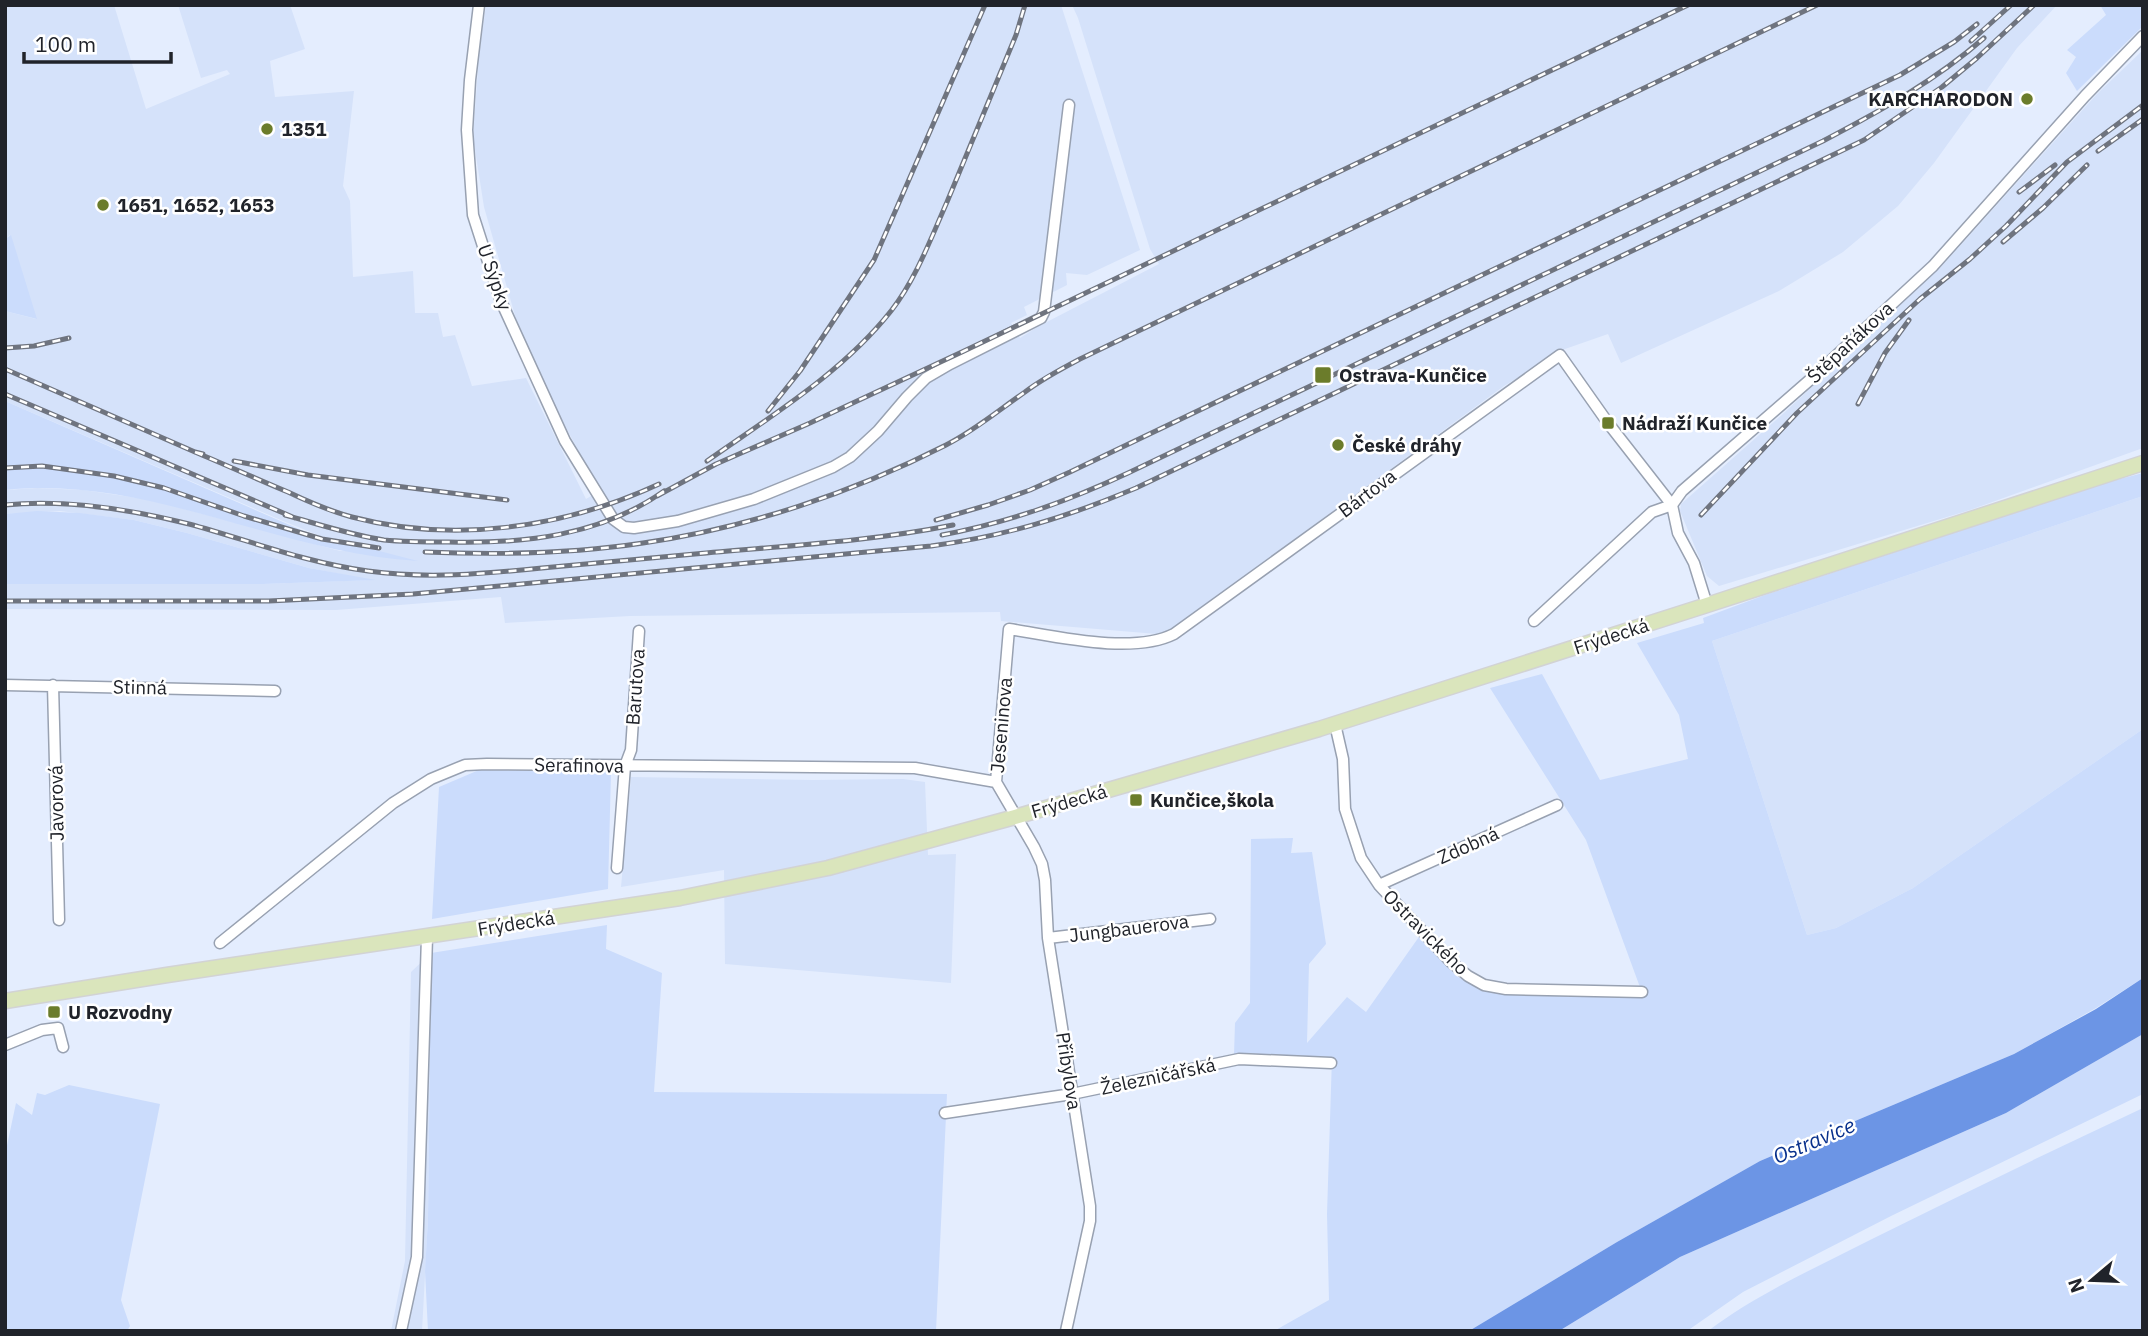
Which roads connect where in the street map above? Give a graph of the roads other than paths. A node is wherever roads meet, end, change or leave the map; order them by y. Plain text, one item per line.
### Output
1 (479, 5) edge
2 (2143, 36) edge
3 (1069, 105) dead end
4 (2143, 463) edge
5 (1672, 505) junction
6 (1707, 605) junction
7 (1534, 621) dead end
8 (1009, 629) joint
9 (639, 631) dead end
10 (5, 685) edge
11 (53, 685) junction
12 (275, 691) dead end
13 (1335, 724) junction
14 (625, 766) junction
15 (996, 782) junction
16 (1557, 805) dead end
17 (1015, 817) junction
18 (617, 868) dead end
19 (1379, 885) junction
20 (1210, 919) dead end
21 (59, 920) dead end
22 (427, 937) junction
23 (1048, 938) junction
24 (220, 943) dead end
25 (1642, 992) dead end
26 (5, 1002) edge
27 (5, 1045) edge
28 (63, 1047) dead end
29 (1331, 1063) dead end
30 (1072, 1094) junction
31 (945, 1113) dead end
32 (401, 1331) edge
33 (1066, 1331) edge

1 - 3 street, U Sýpky
2 - 5 street, Štěpaňákova
4 - 6 main road, Frýdecká
5 - 6 street, Bártova
5 - 7 street, Štěpaňákova
5 - 8 street, Bártova
6 - 13 main road, Frýdecká
8 - 15 street, Jeseninova
9 - 14 street, Barutova
10 - 11 street, Stinná
11 - 12 street, Stinná
11 - 21 street, Javorová
13 - 17 main road, Frýdecká
13 - 19 street, Ostravického
14 - 15 street, Serafinova
14 - 18 street, Barutova
14 - 24 street, Serafinova
15 - 17 street, Jeseninova
16 - 19 street, Zdobná
17 - 22 main road, Frýdecká
17 - 23 street, Přibylova
19 - 25 street, Ostravického
20 - 23 street, Jungbauerova
22 - 26 main road, Frýdecká
22 - 32 street
23 - 30 street, Přibylova
27 - 28 street
29 - 30 street, Železničářská
30 - 31 street, Železničářská
30 - 33 street, Přibylova

